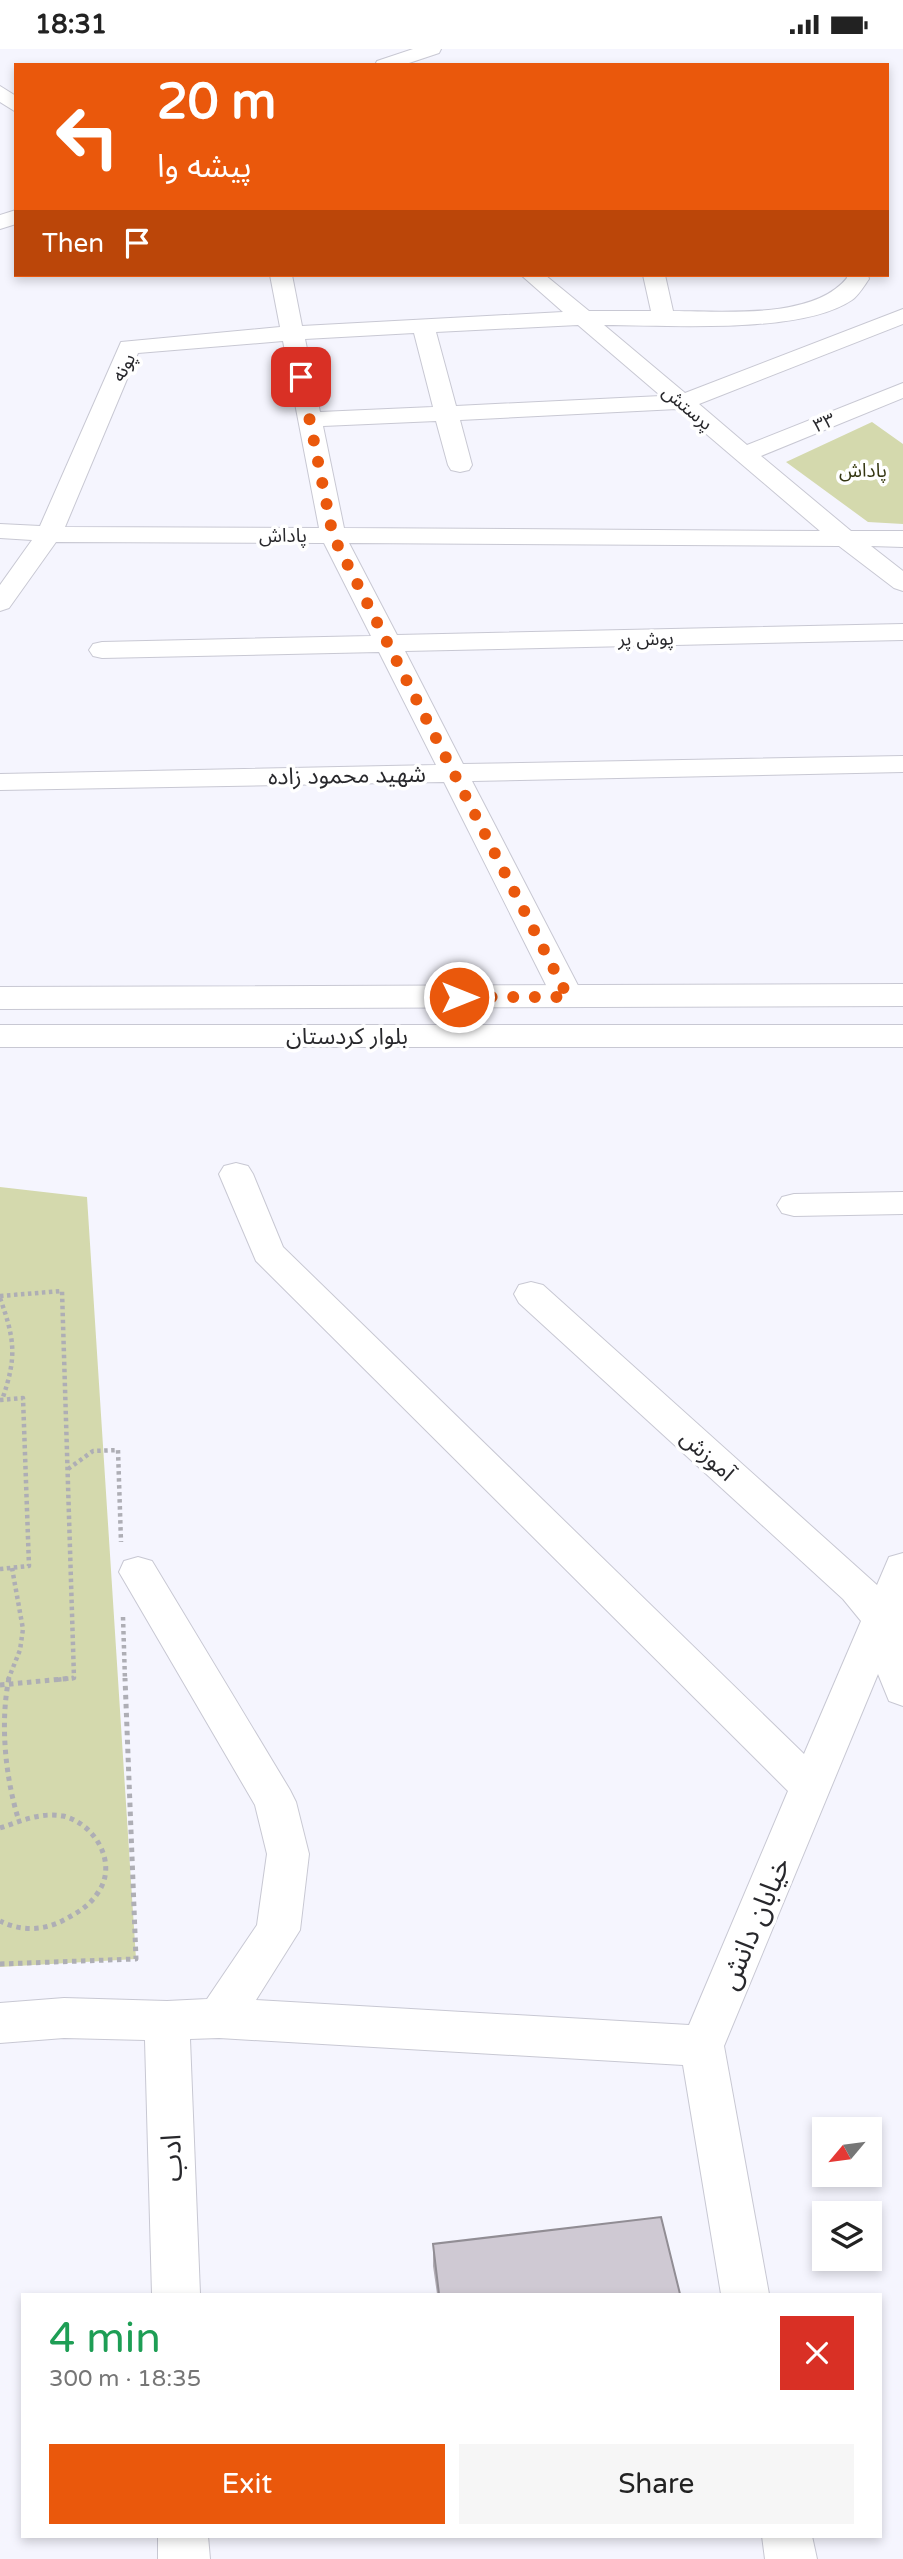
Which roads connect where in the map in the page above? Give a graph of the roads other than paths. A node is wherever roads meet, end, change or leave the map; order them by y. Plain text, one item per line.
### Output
1 (429, 49) edge
2 (390, 63) edge
3 (0, 92) edge
4 (14, 104) edge
5 (281, 277) edge
6 (534, 277) edge
7 (654, 277) edge
8 (858, 277) edge
9 (903, 316) edge
10 (583, 318) junction
11 (663, 318) junction
12 (423, 326) junction
13 (293, 333) junction
14 (903, 390) edge
15 (682, 402) junction
16 (444, 413) junction
17 (310, 420) junction
18 (745, 454) junction
19 (460, 465) dead end
20 (0, 531) edge
21 (48, 534) junction
22 (333, 536) junction
23 (845, 539) junction
24 (903, 539) edge
25 (903, 583) edge
26 (0, 603) edge
27 (903, 632) edge
28 (388, 645) junction
29 (102, 650) dead end
30 (903, 764) edge
31 (454, 773) junction
32 (0, 782) edge
33 (903, 995) edge
34 (0, 997) edge
35 (568, 997) junction
36 (903, 1035) edge
37 (0, 1036) edge
38 (236, 1174) dead end
39 (903, 1203) edge
40 (794, 1205) dead end
41 (531, 1294) dead end
42 (130, 1559) road end
43 (903, 1569) edge
44 (882, 1619) junction
45 (903, 1690) edge
46 (811, 1787) junction
47 (219, 2018) junction
48 (167, 2021) junction
49 (0, 2023) edge
50 (702, 2046) junction
51 (176, 2293) edge
52 (745, 2293) edge
53 (183, 2538) edge
54 (787, 2538) edge
55 (184, 2559) edge
56 (791, 2559) edge

1 - 2 street
3 - 4 street
5 - 13 street
6 - 10 street, پرستش
7 - 11 street
8 - 11 street
9 - 15 street
10 - 11 street
10 - 12 street
10 - 15 street, پرستش
12 - 13 street
12 - 16 street
13 - 17 street
13 - 21 street, پونه
14 - 18 street, ۳۳
15 - 16 street
15 - 18 street, پرستش
16 - 17 street
16 - 19 street
17 - 22 street
18 - 23 street, پرستش
20 - 21 street, پاداش
21 - 22 street, پاداش
21 - 26 street
22 - 23 street, پاداش
22 - 28 street
23 - 24 street, پاداش
23 - 25 street, پرستش
27 - 28 street, پوش پر
28 - 29 street, پوش پر
28 - 31 street
30 - 31 street, شهید محمود زاده
31 - 32 street, شهید محمود زاده
31 - 35 street
33 - 35 main road, بلوار کردستان
34 - 35 main road, بلوار کردستان
36 - 37 main road, بلوار کردستان
38 - 46 street
39 - 40 street
41 - 44 street, آموزش
42 - 47 street
43 - 44 street, خیابان دانش
44 - 45 street
44 - 46 street, خیابان دانش
46 - 50 street, خیابان دانش
47 - 48 street
47 - 50 street
48 - 49 street
48 - 51 street, ادب
50 - 52 street
53 - 55 street
54 - 56 street

